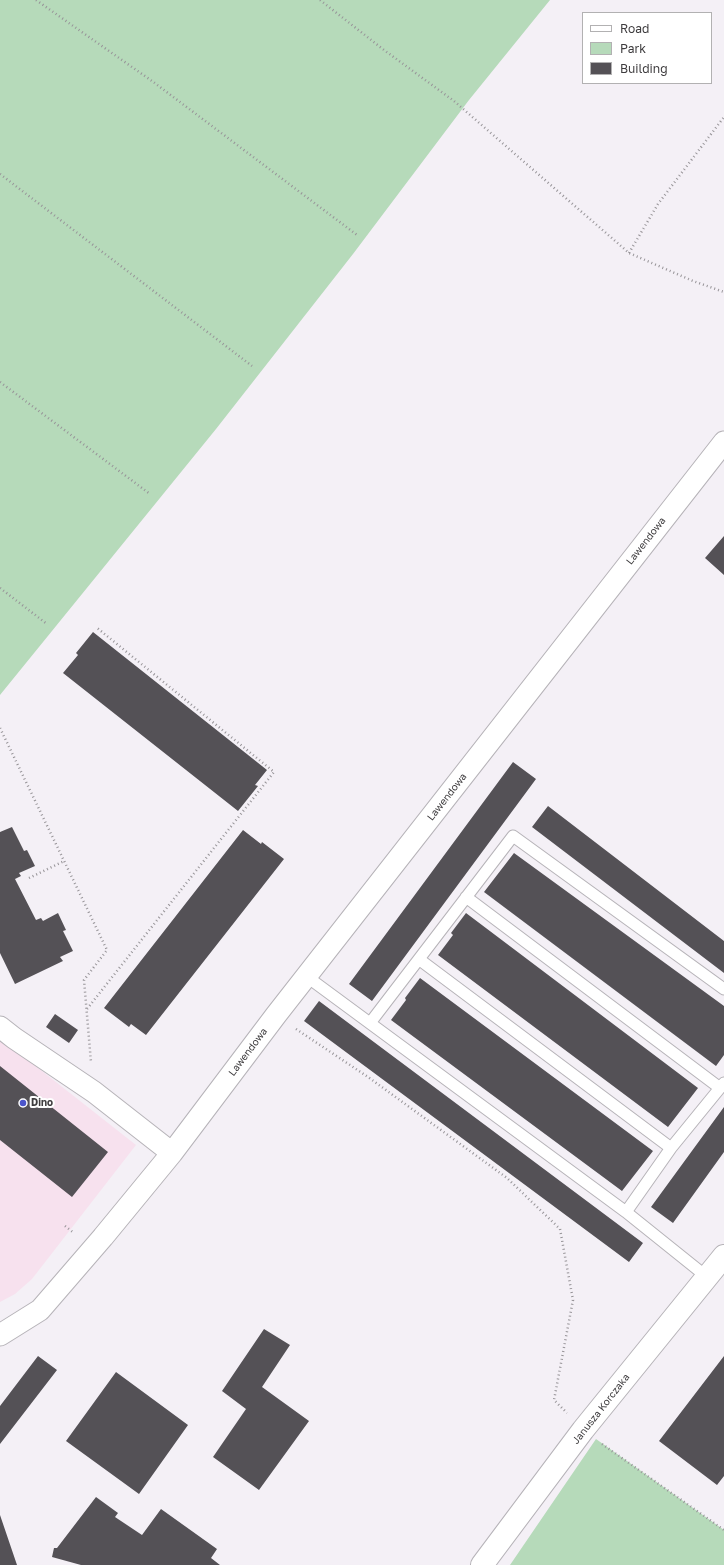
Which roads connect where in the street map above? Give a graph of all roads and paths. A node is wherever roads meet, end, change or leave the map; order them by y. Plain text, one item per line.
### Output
1 (36, 0) edge
2 (320, 0) edge
3 (724, 116) edge
4 (0, 174) edge
5 (357, 235) dead end
6 (629, 253) junction
7 (724, 292) edge
8 (252, 366) dead end
9 (0, 382) edge
10 (724, 442) edge
11 (150, 494) dead end
12 (0, 588) edge
13 (46, 624) dead end
14 (96, 627) dead end
15 (0, 728) edge
16 (64, 860) junction
17 (29, 878) dead end
18 (466, 897) junction
19 (420, 960) junction
20 (306, 976) junction
21 (724, 989) edge
22 (86, 1009) junction
23 (276, 1015) junction
24 (370, 1023) junction
25 (0, 1027) edge
26 (722, 1085) edge
27 (94, 1092) junction
28 (671, 1148) junction
29 (172, 1153) junction
30 (626, 1212) junction
31 (65, 1226) dead end
32 (75, 1234) dead end
33 (724, 1256) edge
34 (707, 1277) junction
35 (0, 1334) edge
36 (583, 1430) junction
37 (724, 1530) edge
38 (482, 1565) edge

1 - 5 path
2 - 6 path
3 - 6 path
4 - 8 path
6 - 7 path
9 - 11 path
10 - 20 street, Lawendowa
12 - 13 path
14 - 22 path
15 - 16 path
16 - 17 path
16 - 22 path
18 - 19 lane
18 - 21 lane
18 - 26 lane
19 - 24 lane
19 - 28 lane
20 - 23 street, Lawendowa
20 - 24 lane
22 - 27 path
23 - 29 street, Lawendowa
23 - 36 path
24 - 30 lane
25 - 27 street
26 - 28 lane
27 - 29 street
28 - 30 lane
29 - 35 street, Lawendowa
30 - 34 lane
31 - 32 path
33 - 34 street, Janusza Korczaka
34 - 36 street, Janusza Korczaka
36 - 37 path
36 - 38 street, Janusza Korczaka

